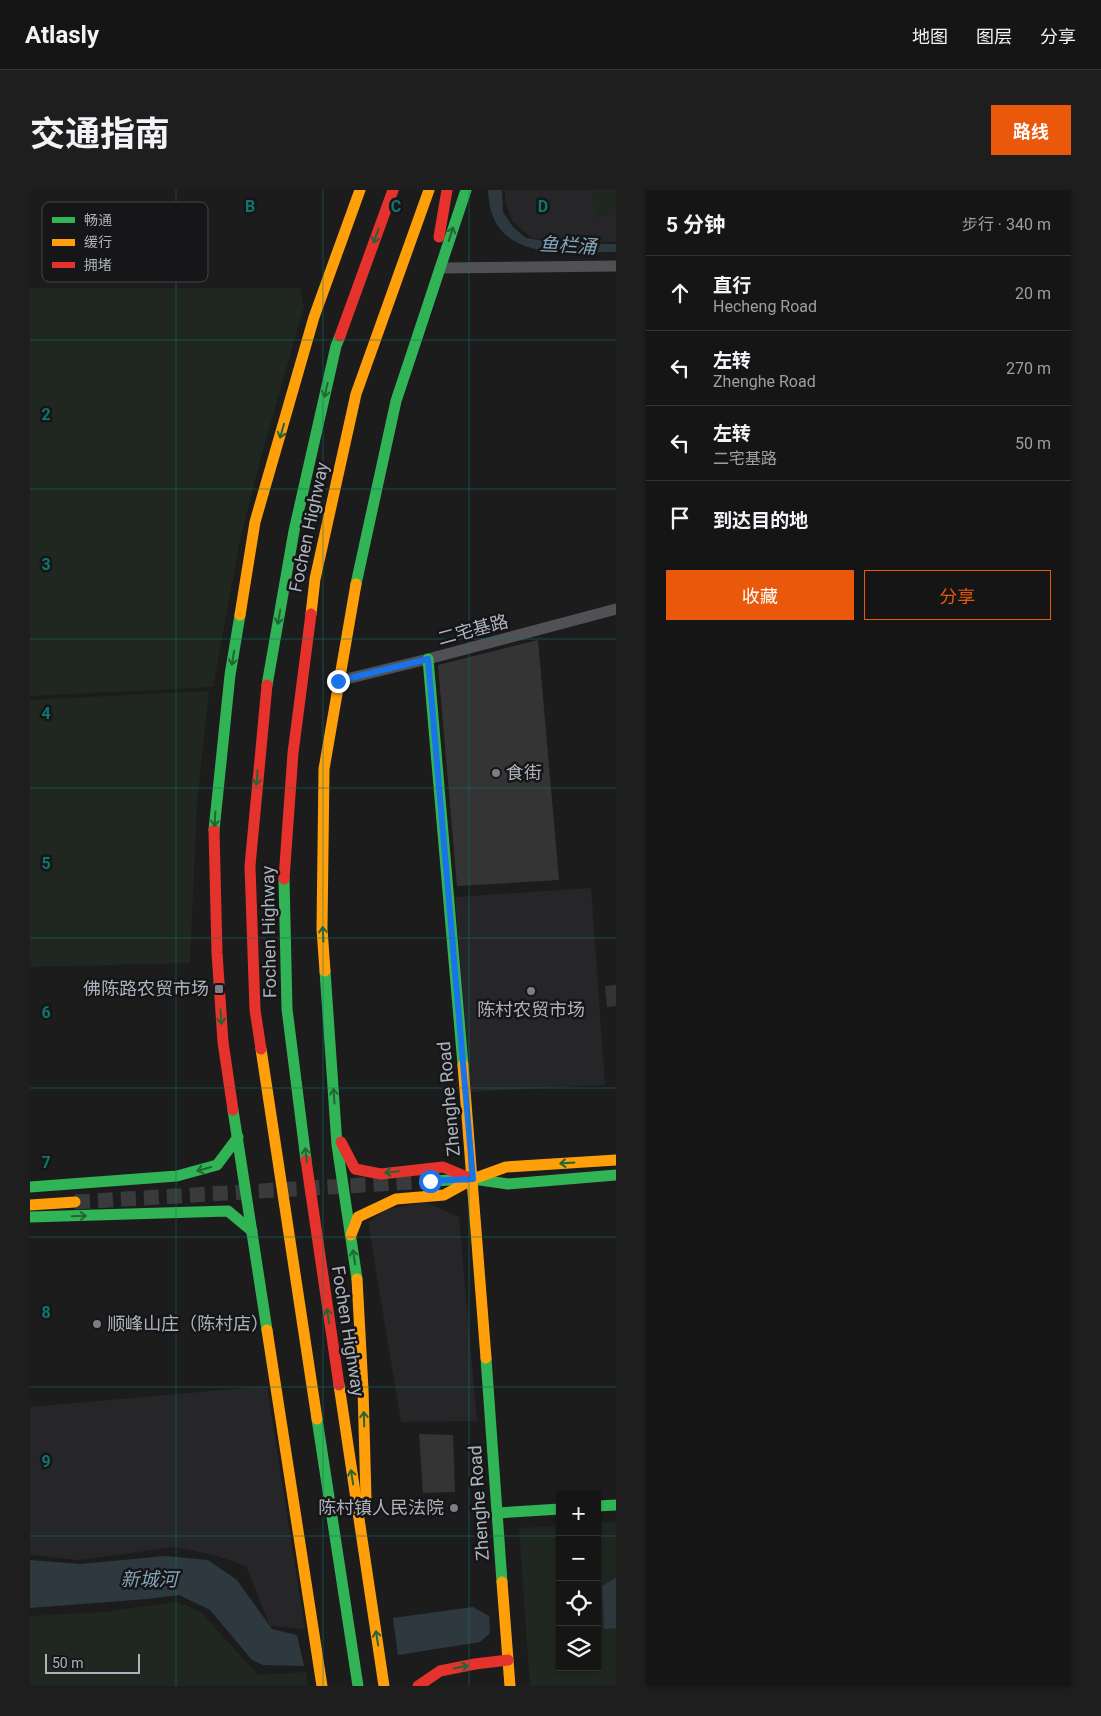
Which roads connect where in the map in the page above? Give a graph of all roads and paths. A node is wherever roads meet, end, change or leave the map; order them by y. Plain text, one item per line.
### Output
1 (360, 190) edge
2 (393, 190) edge
3 (429, 190) edge
4 (447, 190) edge
5 (466, 190) edge
6 (366, 208) dead end
7 (616, 266) edge
8 (440, 268) junction
9 (314, 317) junction
10 (419, 330) junction
11 (616, 609) edge
12 (428, 659) junction
13 (338, 681) junction
14 (336, 1130) junction
15 (238, 1137) junction
16 (616, 1160) edge
17 (616, 1175) edge
18 (473, 1179) junction
19 (430, 1181) tunnel mouth
20 (30, 1187) edge
21 (75, 1202) tunnel mouth
22 (30, 1205) edge
23 (30, 1217) edge
24 (252, 1231) junction
25 (351, 1235) junction
26 (616, 1505) edge
27 (601, 1506) edge
28 (556, 1509) edge
29 (498, 1513) junction
30 (369, 1590) junction
31 (508, 1660) junction
32 (322, 1686) edge
33 (358, 1686) edge
34 (384, 1686) edge
35 (418, 1686) edge
36 (510, 1686) edge

1 - 9 main road
2 -> 33 main road, Fochen Highway
30 -> 3 main road, Fochen Highway
4 - 10 main road
8 -> 5 main road
6 - 9 main road
7 - 8 street
8 - 10 main road
9 -> 15 main road
10 - 13 main road
11 - 12 street, 二宅基路
12 - 13 street, 二宅基路
12 - 18 main road, Zhenghe Road
14 -> 13 main road
18 -> 14 main road
14 - 25 main road
15 -> 20 main road
15 - 24 main road
16 -> 18 main road
17 - 18 main road
18 - 19 main road
18 - 25 main road
18 - 29 main road, Zhenghe Road
21 - 22 main road
23 -> 24 main road
24 - 32 main road
30 -> 25 main road
26 - 27 main road
28 - 29 main road
29 - 31 main road, Zhenghe Road
34 -> 30 main road, Fochen Highway
35 -> 31 main road
31 - 36 main road, Zhenghe Road

